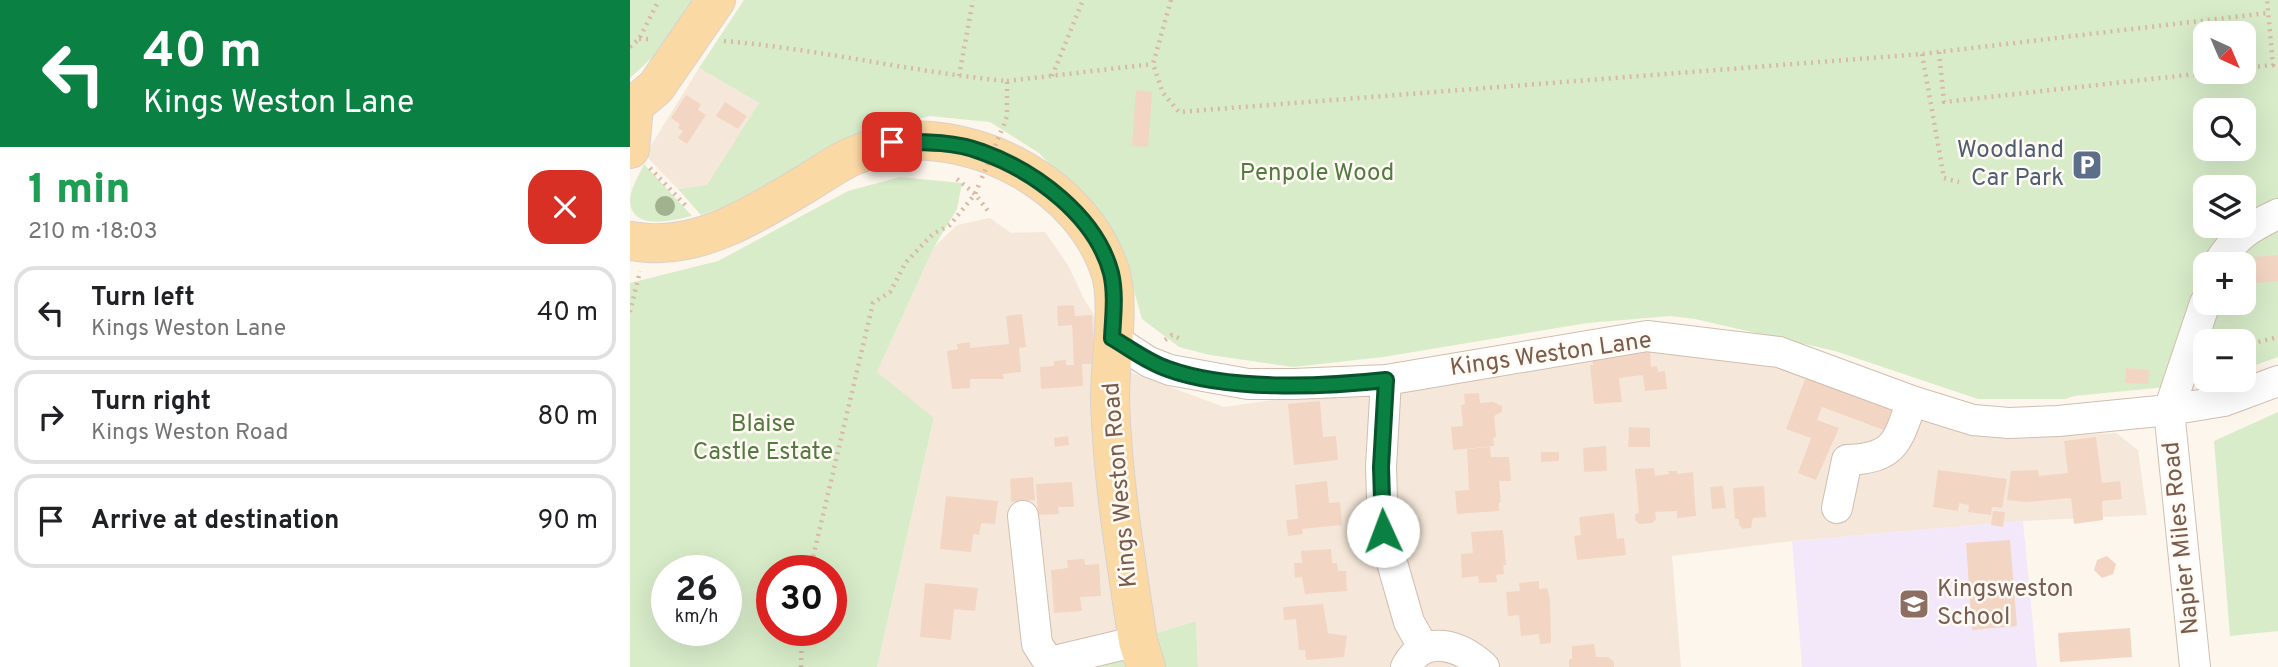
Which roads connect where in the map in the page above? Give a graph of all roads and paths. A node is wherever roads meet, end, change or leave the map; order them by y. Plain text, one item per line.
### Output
1 (659, 0) edge
2 (716, 0) edge
3 (973, 0) edge
4 (1083, 0) edge
5 (1171, 0) edge
6 (2267, 0) edge
7 (2267, 13) junction
8 (691, 38) junction
9 (630, 47) edge
10 (1939, 52) junction
11 (1922, 54) junction
12 (1153, 64) junction
13 (2256, 67) edge
14 (2193, 74) edge
15 (959, 76) junction
16 (1052, 77) junction
17 (1007, 81) junction
18 (632, 108) edge
19 (630, 148) edge
20 (982, 178) dead end
21 (1959, 182) dead end
22 (688, 208) dead end
23 (988, 211) dead end
24 (2278, 214) edge
25 (2256, 222) edge
26 (638, 242) edge
27 (630, 312) edge
28 (2201, 315) edge
29 (2278, 337) edge
30 (1112, 338) junction
31 (2256, 344) edge
32 (1386, 380) junction
33 (2278, 381) edge
34 (1912, 401) junction
35 (2169, 410) junction
36 (1837, 508) dead end
37 (1023, 516) dead end
38 (814, 555) edge
39 (802, 646) edge
40 (1142, 654) edge
41 (1415, 657) edge
42 (801, 667) edge
43 (1484, 667) edge
44 (2195, 667) edge

1 - 9 path
2 - 8 main road
3 - 15 path
4 - 16 path
5 - 12 path
6 - 7 path
7 - 10 path
7 - 13 path
8 - 15 path
8 - 18 main road
10 - 11 path
10 - 14 path
11 - 12 path
11 - 21 path
12 - 16 path
15 - 17 path
16 - 17 path
17 - 20 path, bridge
18 - 19 main road
19 - 22 path
23 - 38 path
24 - 25 street
26 - 27 path
26 - 30 main road, Kings Weston Road
28 - 35 street
29 - 31 path
30 - 32 street, Kings Weston Lane
30 - 40 main road, Kings Weston Road
32 - 34 street, Kings Weston Lane
32 - 41 street
33 - 35 street, Kings Weston Lane
34 - 35 street, Kings Weston Lane
34 - 36 street
35 - 44 street, Napier Miles Road
37 - 40 street
39 - 42 path
41 - 43 street

